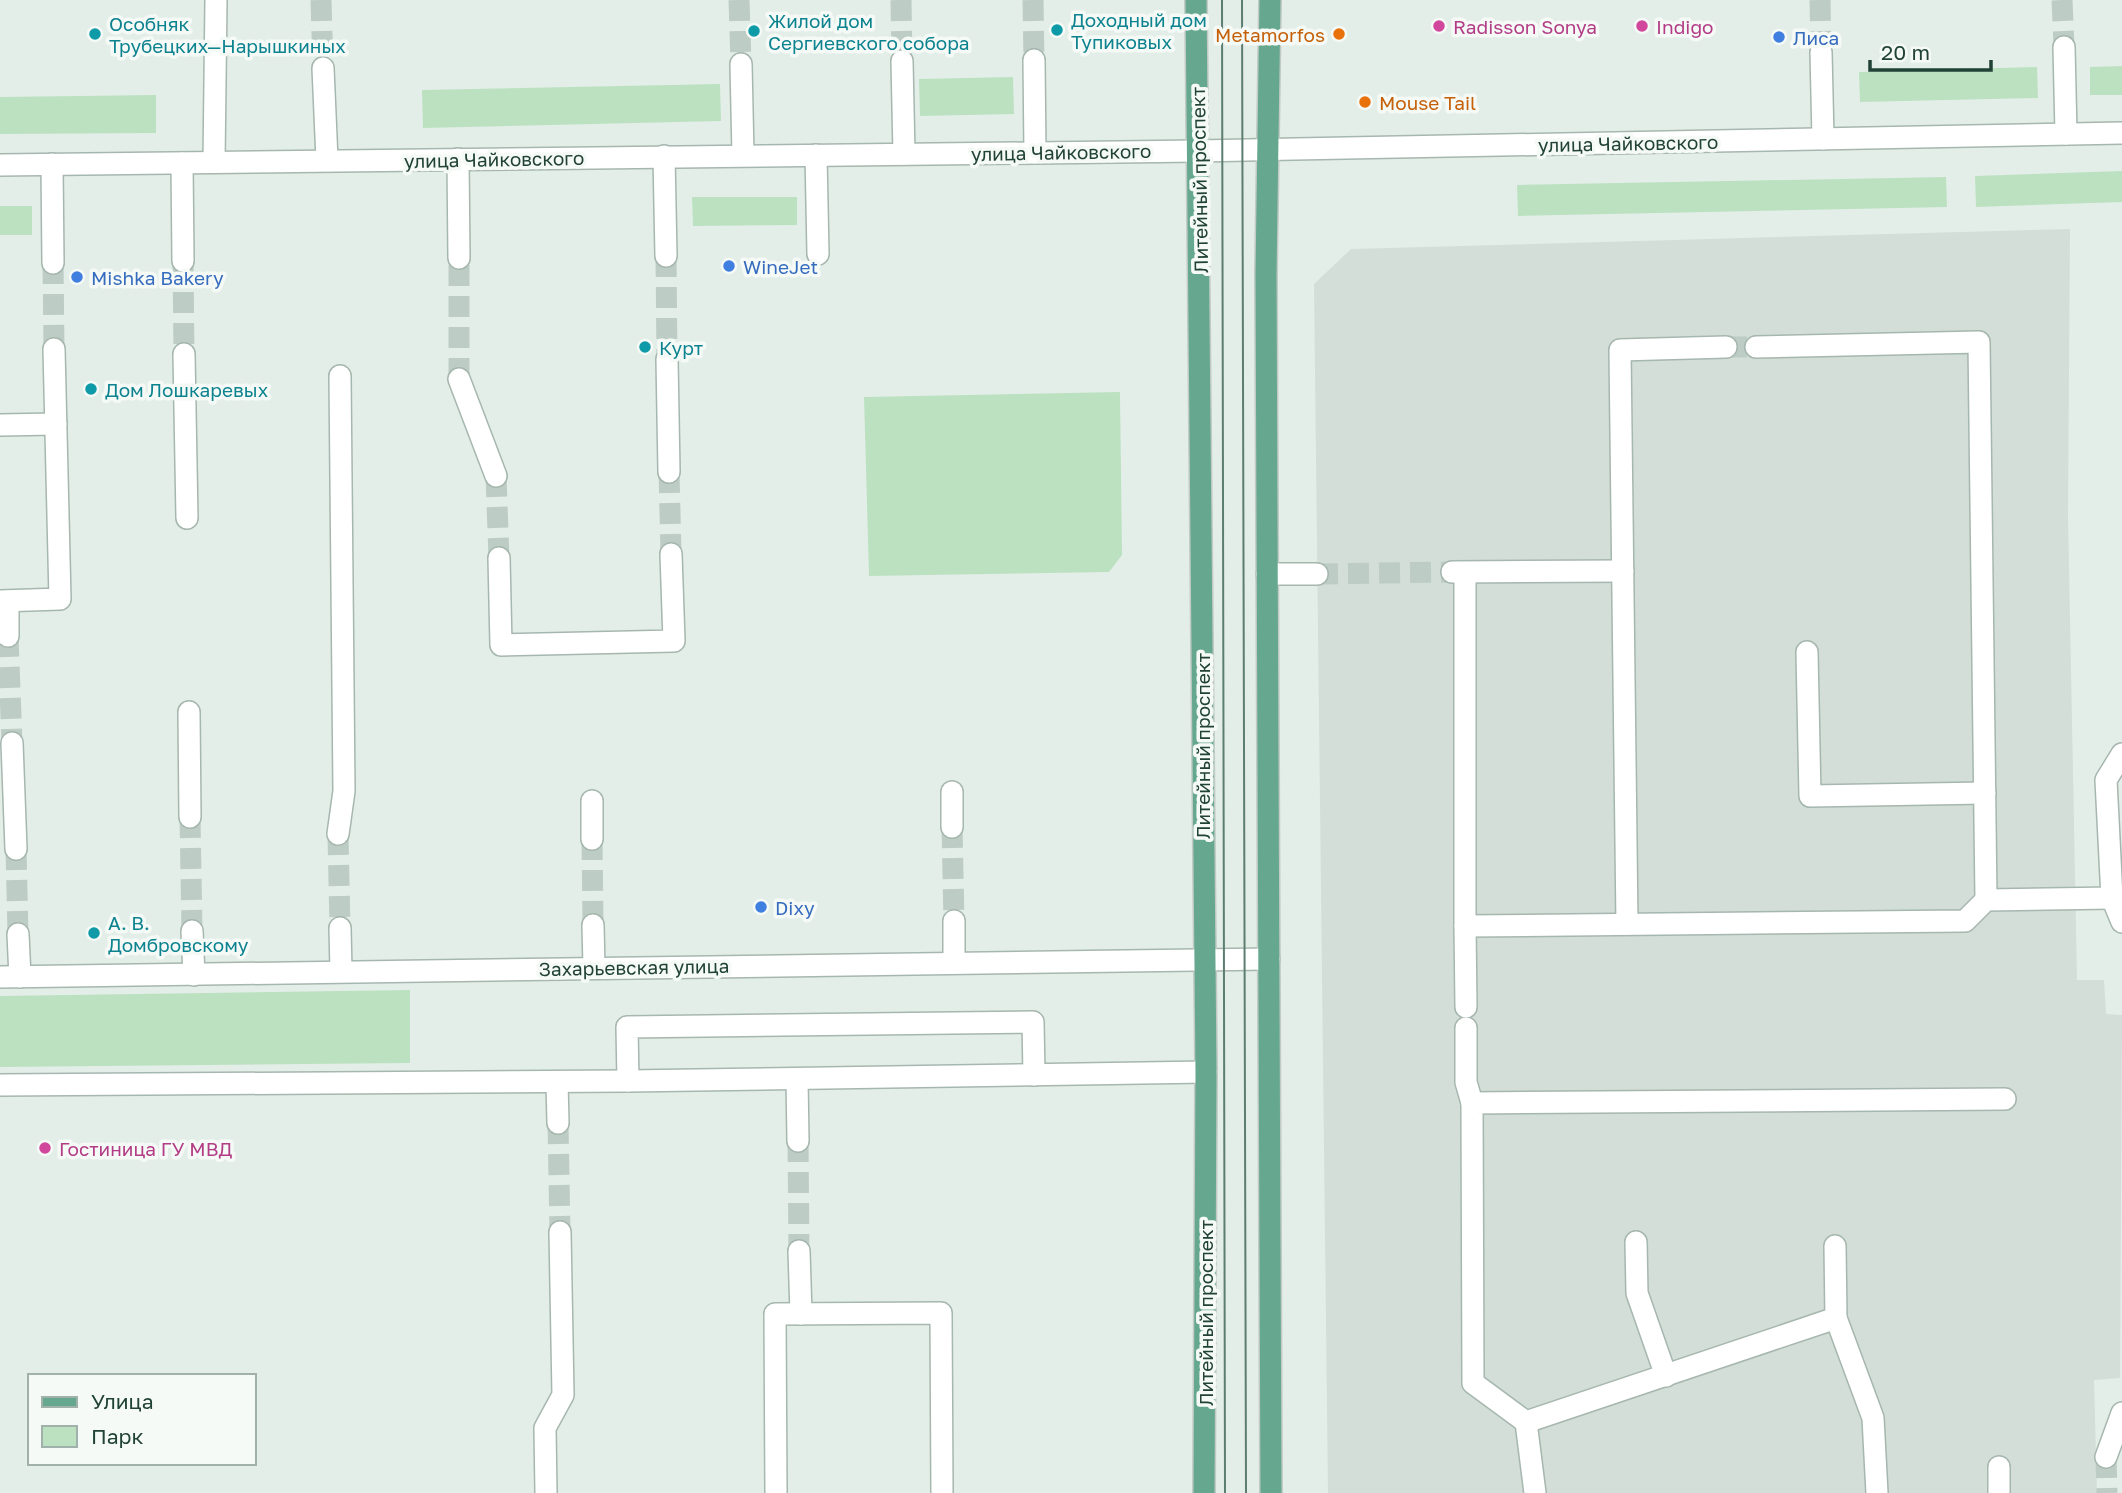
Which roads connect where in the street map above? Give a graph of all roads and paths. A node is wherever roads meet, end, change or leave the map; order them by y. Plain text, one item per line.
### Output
1 (215, 0) edge
2 (1196, 0) edge
3 (1270, 0) edge
4 (2064, 47) tunnel mouth
5 (1821, 52) tunnel mouth
6 (1034, 60) tunnel mouth
7 (902, 61) tunnel mouth
8 (741, 64) tunnel mouth
9 (323, 68) tunnel mouth
10 (2122, 133) edge
11 (2066, 134) junction
12 (1823, 139) junction
13 (1268, 149) junction
14 (1198, 151) junction
15 (1035, 153) junction
16 (904, 154) junction
17 (743, 155) junction
18 (816, 155) junction
19 (664, 156) junction
20 (458, 159) junction
21 (327, 160) junction
22 (214, 162) junction
23 (182, 163) junction
24 (52, 164) junction
25 (0, 165) edge
26 (818, 254) dead end
27 (666, 256) tunnel mouth
28 (459, 258) tunnel mouth
29 (183, 261) tunnel mouth
30 (53, 263) tunnel mouth
31 (1726, 347) tunnel mouth
32 (1756, 347) tunnel mouth
33 (54, 349) tunnel mouth
34 (184, 354) tunnel mouth
35 (667, 359) tunnel mouth
36 (341, 376) dead end
37 (459, 379) tunnel mouth
38 (56, 424) junction
39 (0, 425) edge
40 (669, 472) tunnel mouth
41 (496, 476) tunnel mouth
42 (187, 518) dead end
43 (671, 554) tunnel mouth
44 (499, 558) tunnel mouth
45 (1623, 571) junction
46 (1267, 574) junction
47 (1317, 574) tunnel mouth
48 (4, 601) edge
49 (8, 636) tunnel mouth
50 (1807, 652) dead end
51 (189, 712) dead end
52 (12, 743) tunnel mouth
53 (2122, 754) edge
54 (951, 792) dead end
55 (1984, 793) junction
56 (592, 801) dead end
57 (190, 817) tunnel mouth
58 (952, 827) tunnel mouth
59 (338, 834) tunnel mouth
60 (593, 839) tunnel mouth
61 (16, 849) tunnel mouth
62 (2112, 898) junction
63 (1986, 900) junction
64 (954, 921) tunnel mouth
65 (2122, 922) edge
66 (593, 925) tunnel mouth
67 (1627, 925) junction
68 (1465, 926) junction
69 (340, 928) tunnel mouth
70 (192, 931) tunnel mouth
71 (18, 934) tunnel mouth
72 (1269, 958) junction
73 (1204, 960) junction
74 (954, 963) junction
75 (594, 968) junction
76 (341, 971) junction
77 (194, 975) junction
78 (10, 977) edge
79 (1206, 1072) junction
80 (1034, 1075) junction
81 (797, 1079) junction
82 (557, 1082) junction
83 (628, 1082) junction
84 (0, 1085) edge
85 (2005, 1100) dead end
86 (1472, 1103) junction
87 (558, 1123) tunnel mouth
88 (798, 1141) tunnel mouth
89 (560, 1232) tunnel mouth
90 (1636, 1242) dead end
91 (1835, 1246) dead end
92 (799, 1251) tunnel mouth
93 (801, 1314) junction
94 (1836, 1318) junction
95 (1666, 1376) junction
96 (1526, 1422) junction
97 (2120, 1424) edge
98 (2106, 1457) tunnel mouth
99 (1999, 1467) dead end
100 (545, 1493) edge
101 (776, 1493) edge
102 (942, 1493) edge
103 (1204, 1493) edge
104 (1271, 1493) edge
105 (1535, 1493) edge
106 (1877, 1493) edge
107 (2000, 1493) edge

1 - 22 street
2 - 14 main road, Литейный проспект
3 - 13 main road
4 - 11 street
5 - 12 street
6 - 15 street
7 - 16 street
8 - 17 street
9 - 21 street
10 - 11 street, улица Чайковского
11 - 12 street, улица Чайковского
12 - 13 street, улица Чайковского
13 - 14 street, улица Чайковского
13 - 46 main road
14 - 15 street, улица Чайковского
14 - 73 main road, Литейный проспект
15 - 16 street, улица Чайковского
16 - 18 street, улица Чайковского
17 - 18 street, улица Чайковского
17 - 19 street, улица Чайковского
18 - 26 street
19 - 20 street, улица Чайковского
19 - 27 street
20 - 21 street, улица Чайковского
20 - 28 street
21 - 22 street, улица Чайковского
22 - 23 street, улица Чайковского
23 - 24 street, улица Чайковского
23 - 29 street
24 - 25 street, улица Чайковского
24 - 30 street
31 - 45 street
32 - 55 street
33 - 38 street
34 - 42 street
35 - 40 street
36 - 59 street
37 - 41 street
38 - 39 street
38 - 48 street
43 - 44 street
45 - 67 street
45 - 68 street
46 - 47 street
46 - 72 main road
48 - 49 street
50 - 55 street
51 - 57 street
52 - 61 street
53 - 62 street
54 - 58 street
55 - 63 street
56 - 60 street
62 - 63 street
62 - 65 street
63 - 67 street
64 - 74 street
66 - 75 street
67 - 68 street
68 - 86 street
69 - 76 street
70 - 77 street
71 - 78 street
72 - 73 street, Захарьевская улица
72 - 104 main road
73 - 74 street, Захарьевская улица
73 - 79 main road, Литейный проспект
74 - 75 street, Захарьевская улица
75 - 76 street, Захарьевская улица
76 - 77 street, Захарьевская улица
77 - 78 street, Захарьевская улица
79 - 80 street
79 - 103 main road, Литейный проспект
80 - 81 street
80 - 83 street
81 - 83 street
81 - 88 street
82 - 83 street
82 - 84 street
82 - 87 street
85 - 86 street
86 - 96 street
89 - 100 street
90 - 95 street
91 - 94 street
92 - 93 street
93 - 101 street
93 - 102 street
94 - 95 street
94 - 106 street
95 - 96 street
96 - 105 street
97 - 98 street
99 - 107 street

